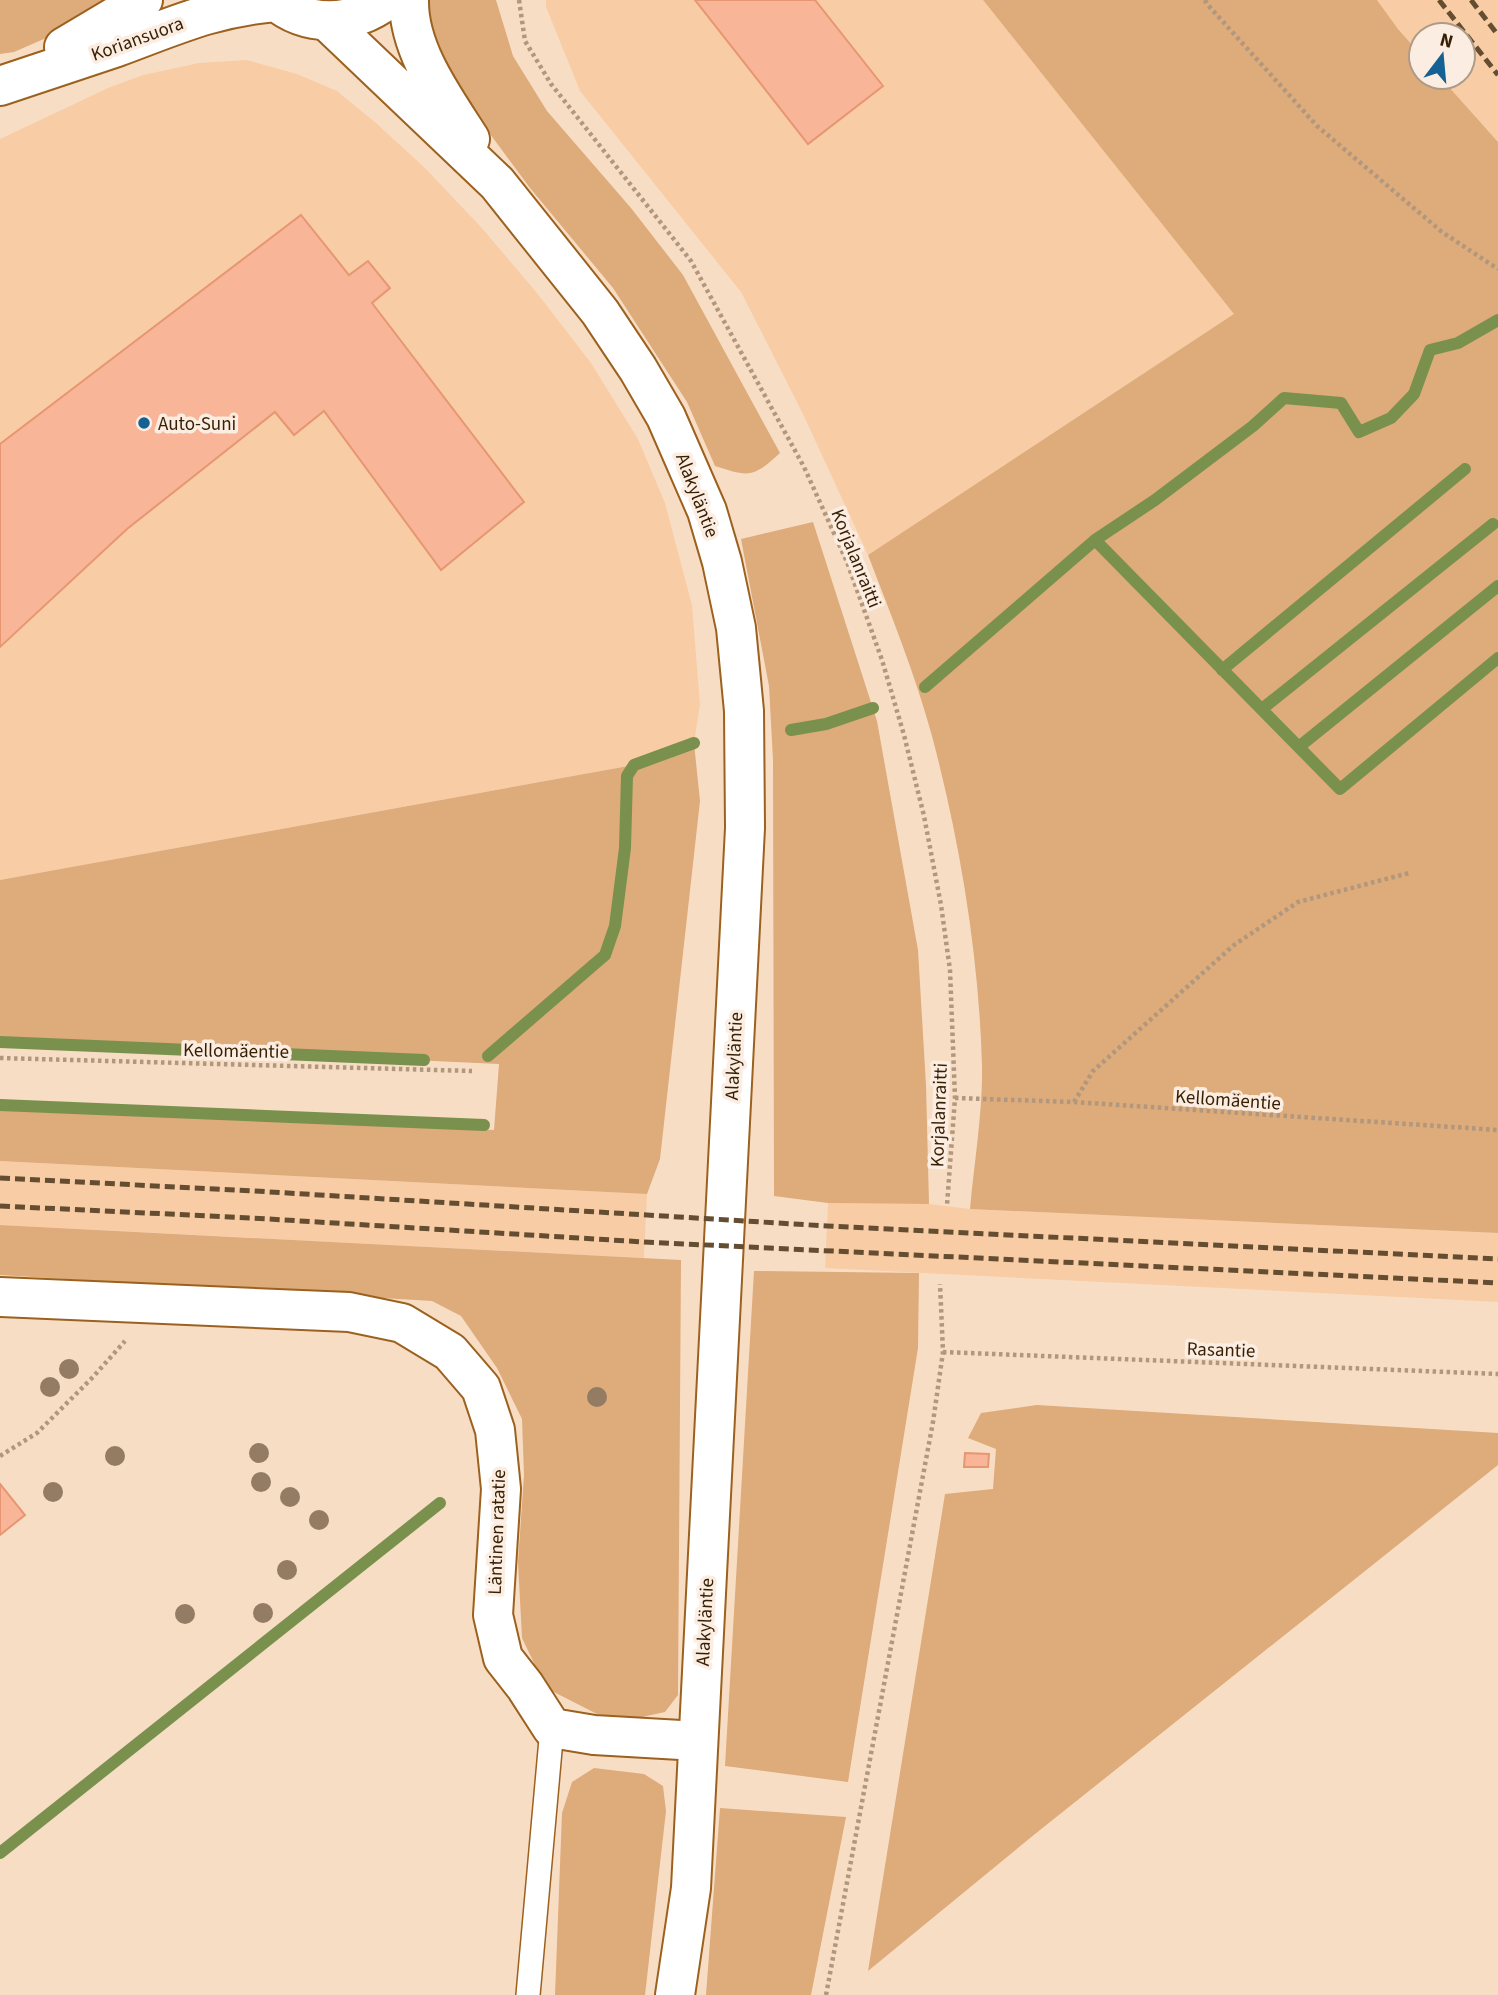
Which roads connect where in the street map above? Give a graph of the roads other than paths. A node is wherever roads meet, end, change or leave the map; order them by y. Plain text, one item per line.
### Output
1 (144, 0) edge
2 (387, 0) edge
3 (409, 0) edge
4 (275, 1) edge
5 (327, 21) junction
6 (0, 84) edge
7 (497, 183) junction
8 (0, 1297) edge
9 (552, 1728) junction
10 (698, 1741) junction
11 (527, 1995) edge
12 (676, 1995) edge

1 - 6 street, Koriansuora
2 - 5 street
3 - 7 street, Alakyläntie
4 - 5 street
4 - 6 street, Koriansuora
5 - 7 street, Alakyläntie
7 - 10 street, Alakyläntie
8 - 9 street, Läntinen ratatie
9 - 10 street
9 - 11 lane
10 - 12 street, Alakyläntie

